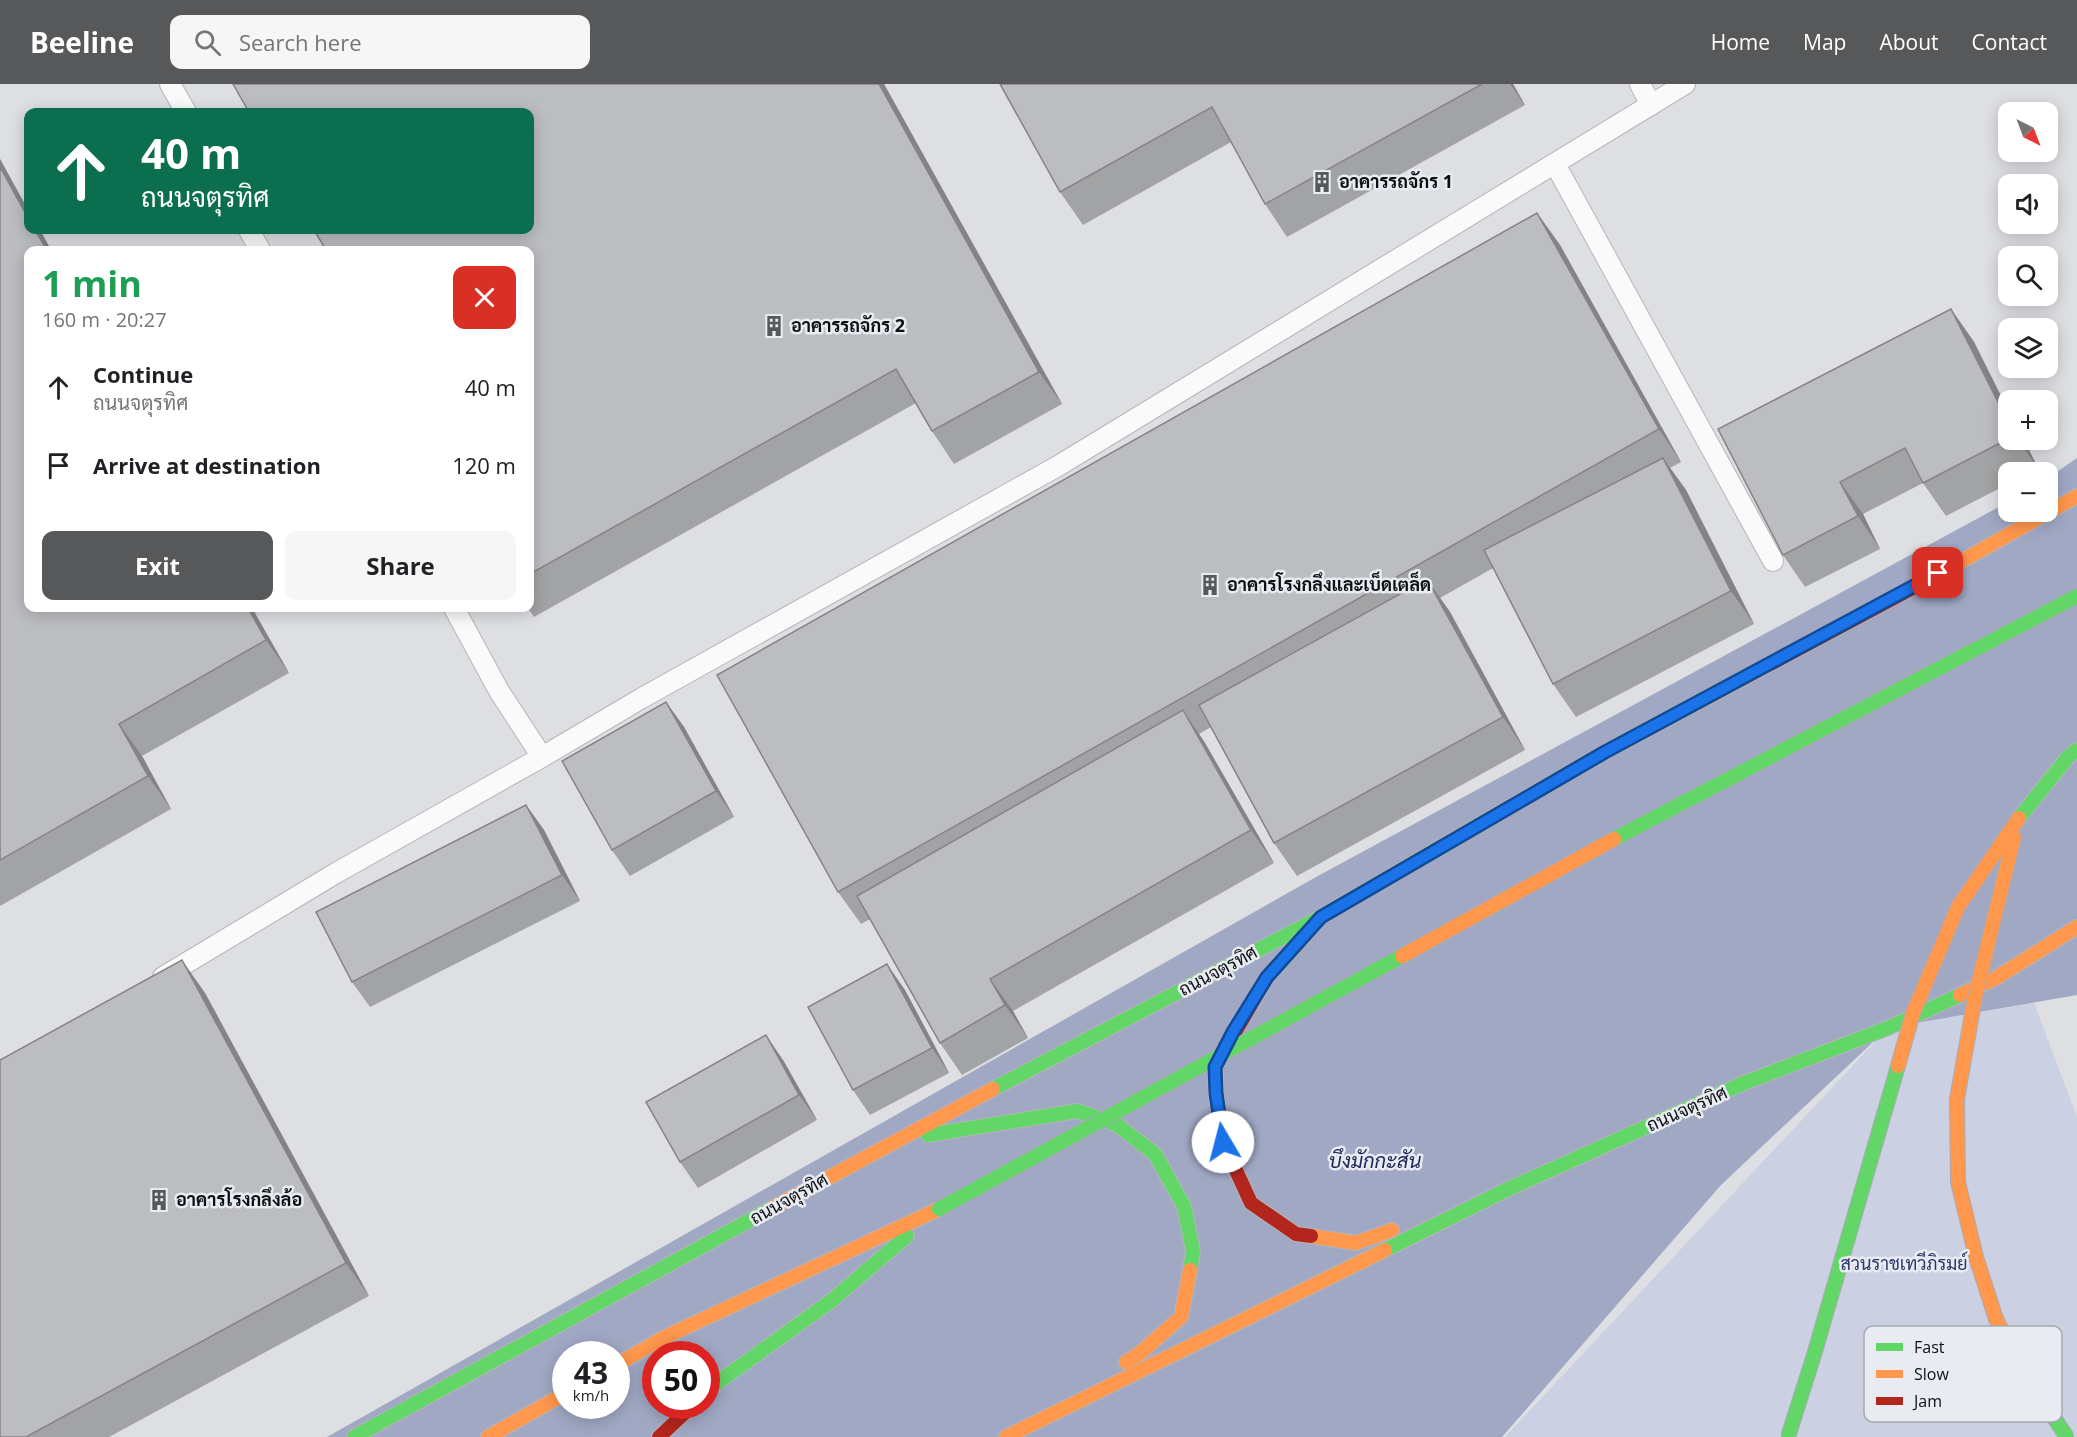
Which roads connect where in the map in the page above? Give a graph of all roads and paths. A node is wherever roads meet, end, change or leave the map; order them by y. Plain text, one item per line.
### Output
1 (170, 84) edge
2 (1640, 84) edge
3 (1685, 84) edge
4 (1651, 105) junction
5 (184, 108) edge
6 (1555, 164) junction
7 (2077, 496) edge
8 (1773, 561) edge
9 (2077, 596) edge
10 (456, 612) edge
11 (2077, 750) edge
12 (542, 757) junction
13 (2019, 818) junction
14 (1321, 917) junction
15 (2077, 927) edge
16 (142, 989) edge
17 (896, 1140) junction
18 (1506, 1190) junction
19 (939, 1209) junction
20 (2000, 1326) edge
21 (630, 1357) edge
22 (720, 1381) edge
23 (552, 1402) edge
24 (678, 1419) edge
25 (2057, 1422) edge
26 (354, 1437) edge
27 (488, 1437) edge
28 (659, 1437) edge
29 (1006, 1437) edge
30 (1788, 1437) edge
31 (2067, 1437) edge

1 - 5 lane
2 - 4 lane
3 - 4 lane
4 - 6 lane
6 - 8 lane
6 - 12 lane
7 - 14 main road, ถนนจตุรทิศ
9 - 19 main road, bridge
10 - 12 lane
11 - 13 main road
12 - 16 lane
13 - 20 main road, bridge
13 - 30 main road, bridge
14 - 17 main road, ถนนจตุรทิศ
14 - 18 main road, bridge
15 - 18 main road, ถนนจตุรทิศ, bridge
17 - 26 main road, ถนนจตุรทิศ
17 - 29 main road
18 - 29 main road, ถนนจตุรทิศ
19 - 21 main road
19 - 22 main road
23 - 27 main road
24 - 28 main road
25 - 31 main road, bridge

